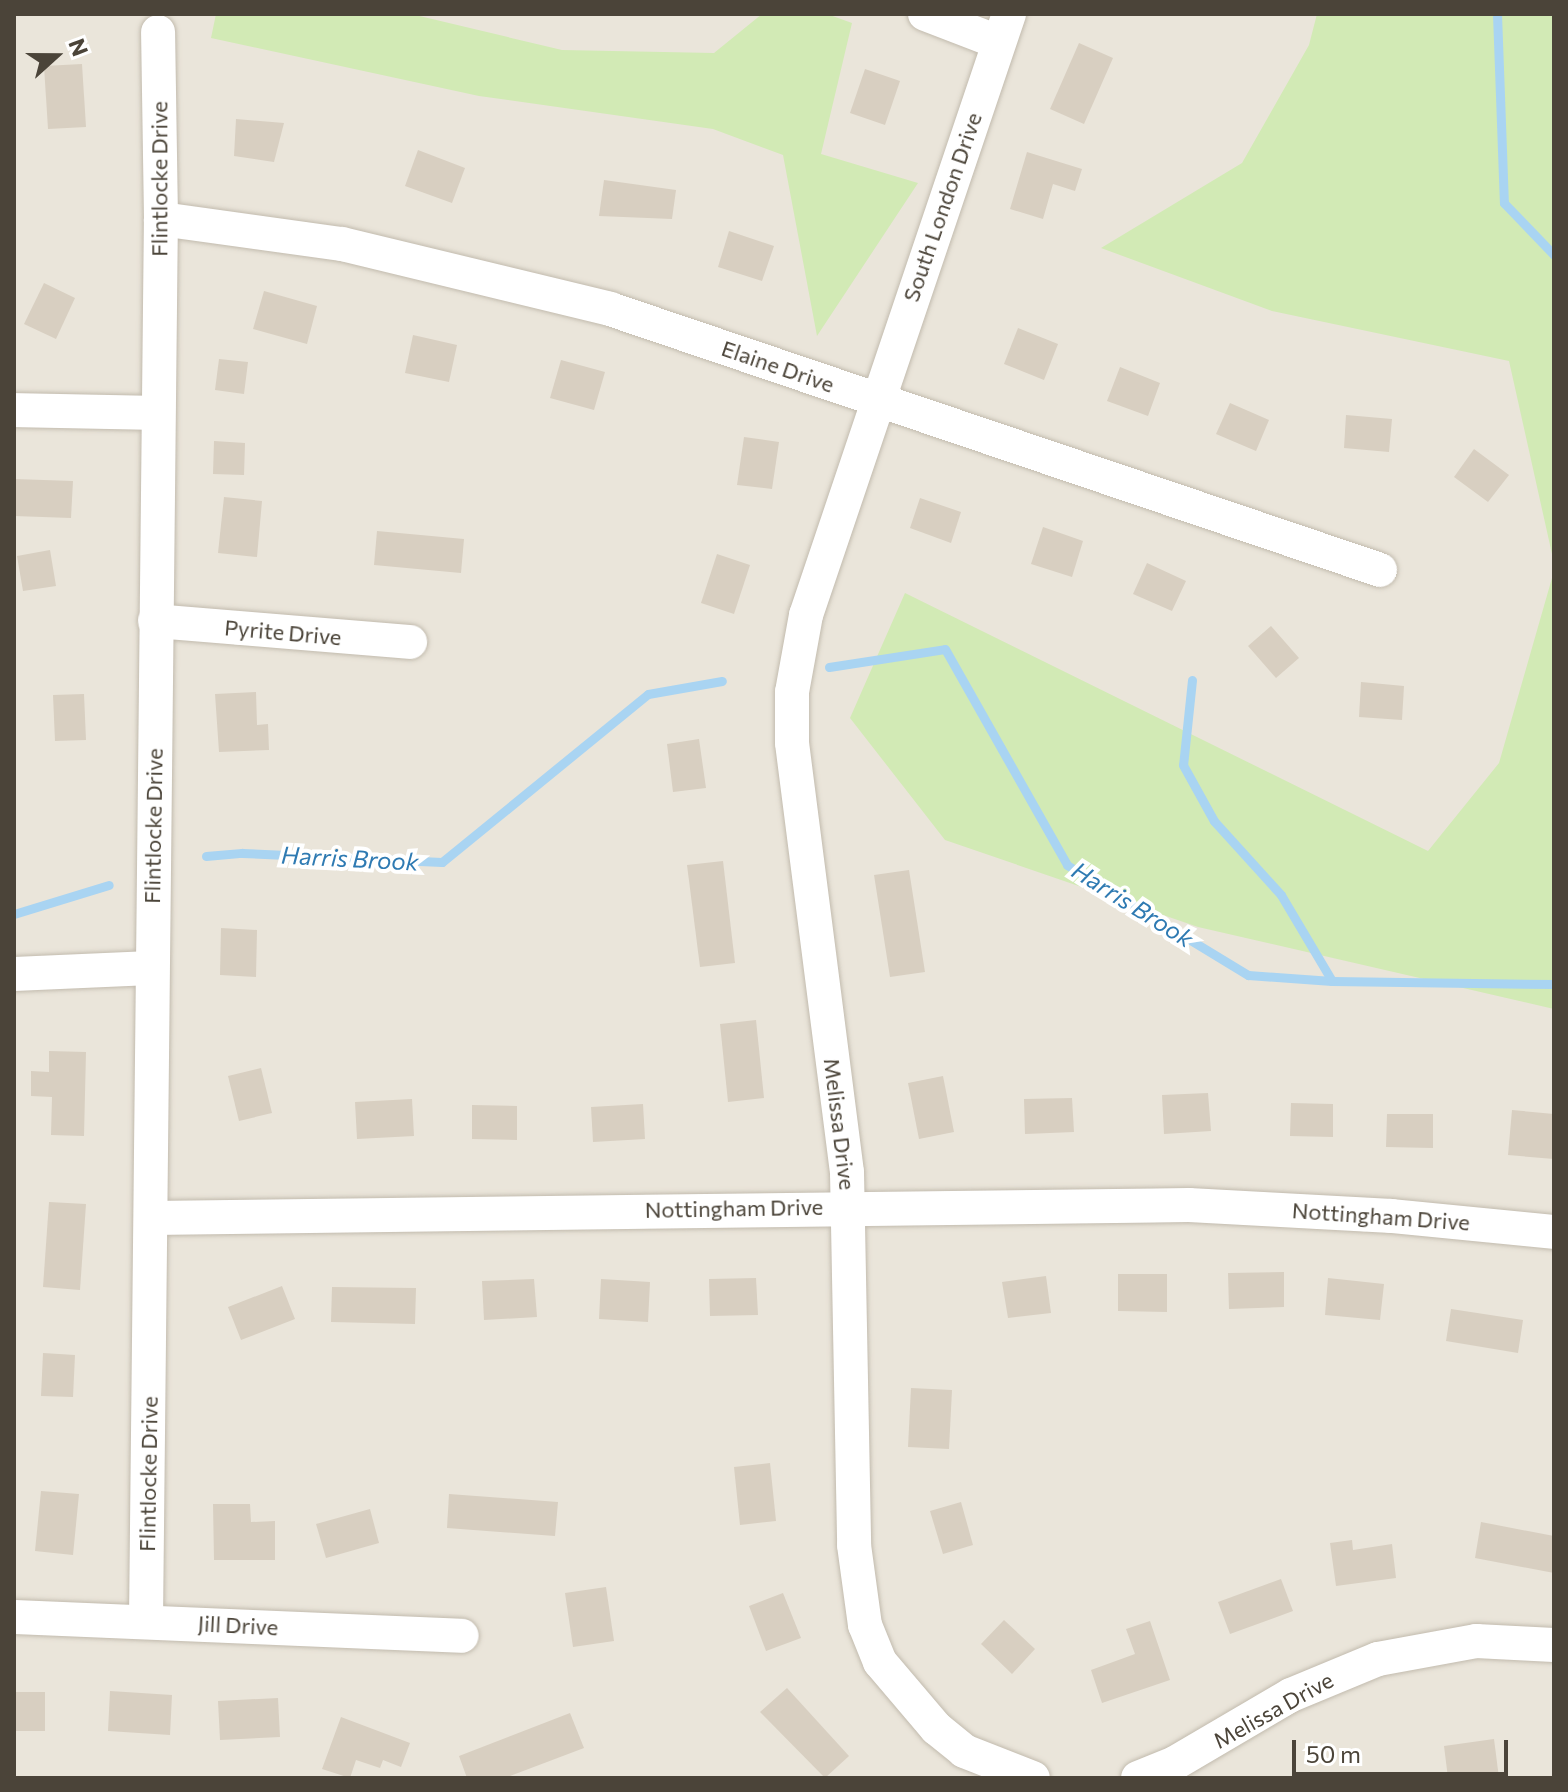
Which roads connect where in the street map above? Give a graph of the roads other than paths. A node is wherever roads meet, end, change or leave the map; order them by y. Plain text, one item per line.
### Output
1 (925, 14) edge
2 (1004, 28) edge
3 (158, 32) dead end
4 (161, 219) junction
5 (877, 400) junction
6 (14, 410) edge
7 (155, 413) junction
8 (1380, 570) dead end
9 (155, 621) junction
10 (410, 642) dead end
11 (151, 968) junction
12 (14, 974) edge
13 (850, 1206) junction
14 (152, 1218) junction
15 (1554, 1232) edge
16 (14, 1617) edge
17 (146, 1621) junction
18 (462, 1636) dead end
19 (1554, 1645) edge
20 (1033, 1778) edge
21 (1138, 1778) edge

1 - 2 street
2 - 5 street, South London Drive
3 - 4 street, Flintlocke Drive
4 - 5 street, Elaine Drive
4 - 7 street, Flintlocke Drive
5 - 8 street, Elaine Drive
5 - 13 street, Melissa Drive
6 - 7 street
7 - 9 street, Flintlocke Drive
9 - 10 street, Pyrite Drive
9 - 11 street, Flintlocke Drive
11 - 12 street
11 - 14 street, Flintlocke Drive
13 - 14 street, Nottingham Drive
13 - 15 street, Nottingham Drive
13 - 20 street, Melissa Drive
14 - 17 street, Flintlocke Drive
16 - 17 street, Jill Drive
17 - 18 street, Jill Drive
19 - 21 street, Melissa Drive

